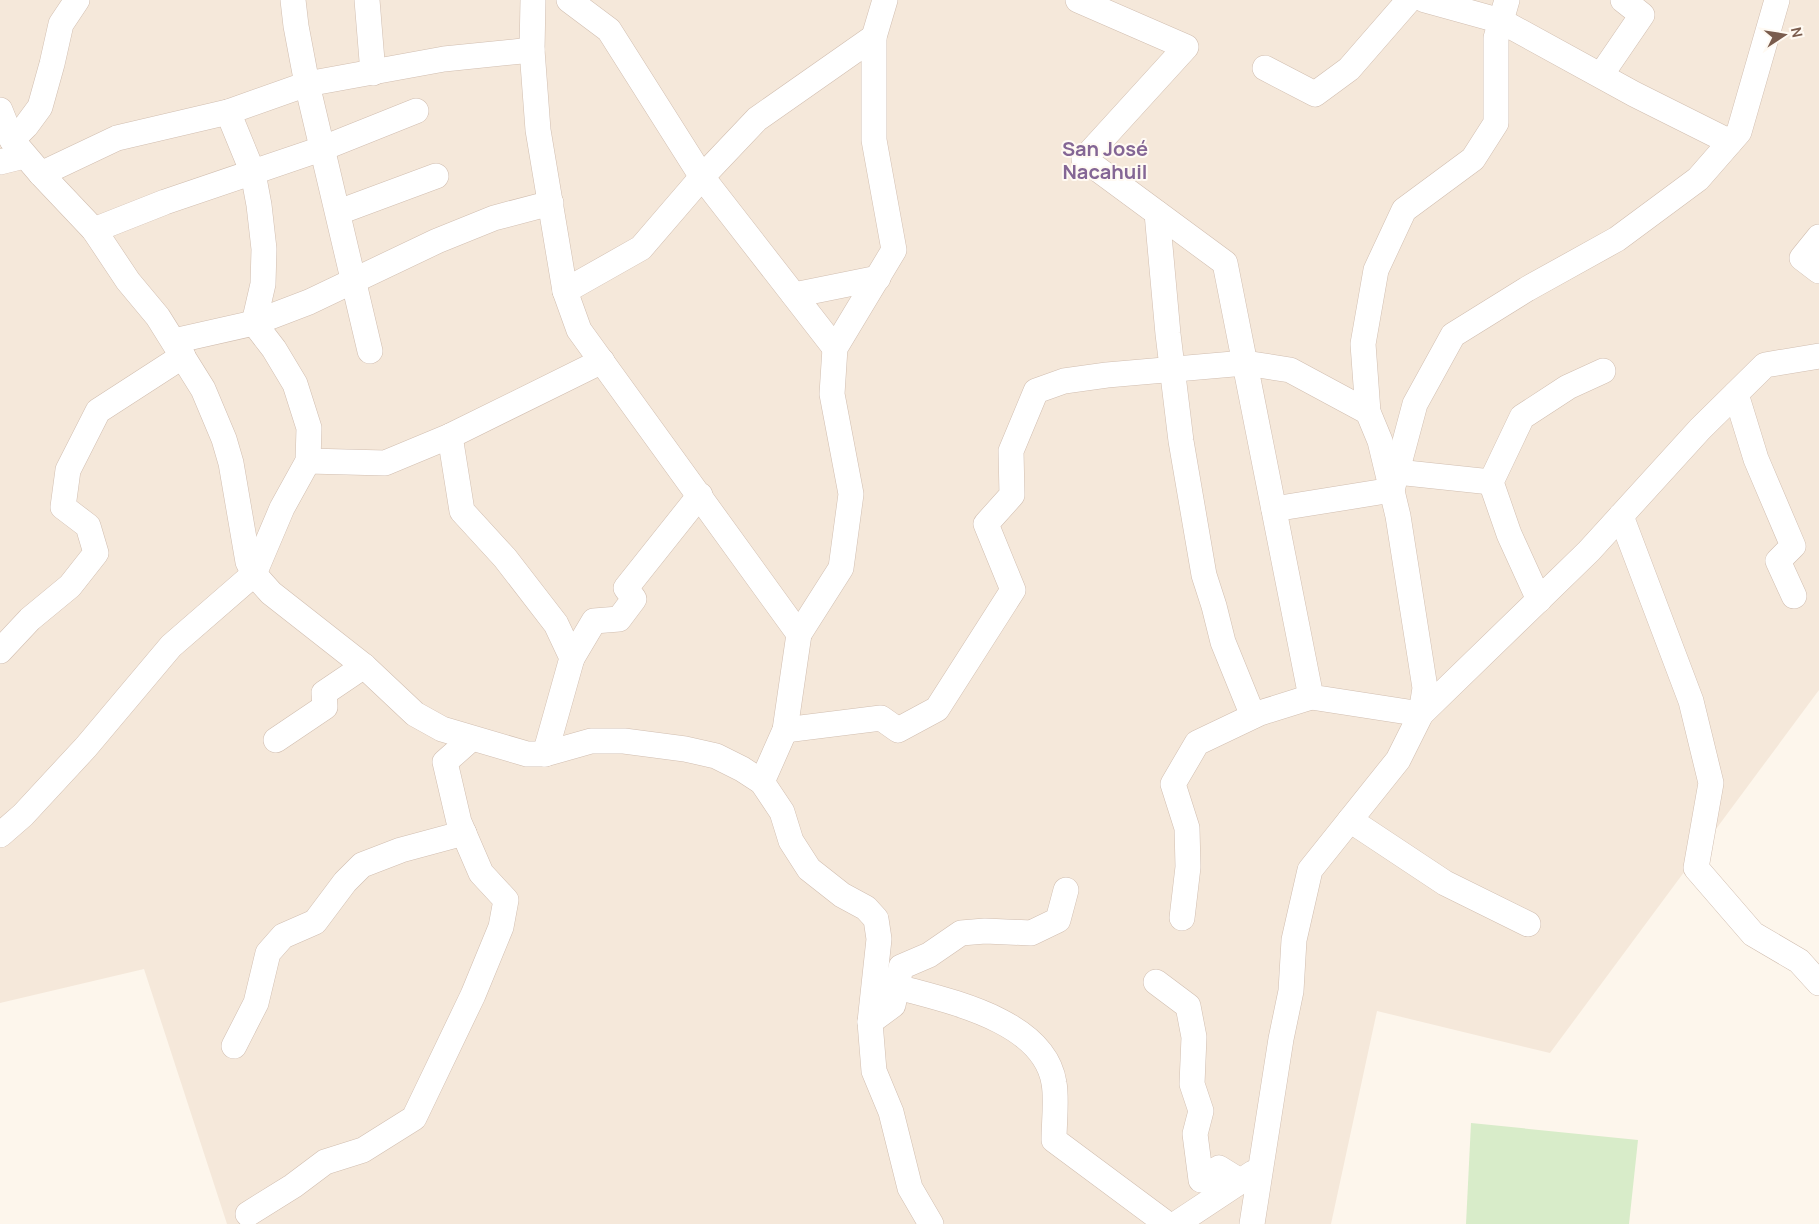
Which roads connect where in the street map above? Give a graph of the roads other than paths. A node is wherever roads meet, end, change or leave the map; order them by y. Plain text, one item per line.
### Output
1 (76, 0) edge
2 (293, 0) edge
3 (367, 0) edge
4 (533, 0) edge
5 (569, 0) edge
6 (885, 0) edge
7 (1078, 0) edge
8 (1408, 0) edge
9 (1425, 0) edge
10 (1623, 0) edge
11 (1777, 0) edge
12 (1504, 11) edge
13 (874, 37) junction
14 (532, 50) junction
15 (1265, 68) dead end
16 (373, 73) junction
17 (1601, 75) junction
18 (307, 84) junction
19 (0, 110) edge
20 (416, 111) dead end
21 (228, 112) junction
22 (1730, 142) junction
23 (18, 148) junction
24 (322, 149) junction
25 (0, 162) edge
26 (253, 173) junction
27 (41, 174) junction
28 (436, 176) dead end
29 (702, 178) junction
30 (551, 203) junction
31 (339, 212) junction
32 (1157, 213) junction
33 (94, 230) junction
34 (1819, 237) edge
35 (1819, 271) edge
36 (878, 278) junction
37 (355, 281) junction
38 (565, 291) junction
39 (794, 295) junction
40 (254, 323) junction
41 (835, 348) junction
42 (178, 349) junction
43 (370, 350) dead end
44 (1819, 356) edge
45 (602, 361) junction
46 (1245, 363) junction
47 (1172, 368) junction
48 (1603, 371) dead end
49 (1736, 394) junction
50 (1368, 412) junction
51 (450, 436) junction
52 (308, 461) junction
53 (1394, 481) junction
54 (1491, 482) junction
55 (700, 495) junction
56 (1274, 509) junction
57 (1621, 516) junction
58 (254, 574) junction
59 (1794, 596) dead end
60 (1539, 600) junction
61 (800, 634) junction
62 (0, 652) edge
63 (572, 658) junction
64 (364, 666) junction
65 (1311, 697) junction
66 (1421, 714) junction
67 (1254, 716) junction
68 (784, 730) junction
69 (471, 739) junction
70 (276, 740) dead end
71 (545, 754) junction
72 (762, 782) junction
73 (1350, 820) junction
74 (464, 833) junction
75 (0, 835) edge
76 (1066, 890) dead end
77 (1182, 918) dead end
78 (1528, 924) dead end
79 (1156, 982) dead end
80 (1819, 983) edge
81 (898, 987) junction
82 (870, 1022) junction
83 (234, 1046) dead end
84 (1261, 1168) junction
85 (1240, 1181) junction
86 (248, 1214) dead end
87 (931, 1224) edge
88 (1166, 1224) edge
89 (1176, 1224) edge
90 (1252, 1224) edge

1 - 23 street
2 - 18 street
3 - 16 street
4 - 14 street
5 - 29 street
6 - 13 street
7 - 32 street
8 - 15 street
9 - 12 street
10 - 17 street
11 - 22 street
12 - 17 street
12 - 50 street
13 - 29 street
13 - 36 street
14 - 16 street
14 - 30 street
16 - 18 street
17 - 22 street
18 - 21 street
18 - 24 street
19 - 23 street
20 - 24 street
21 - 26 street
21 - 27 street
22 - 53 street
23 - 25 street
23 - 27 street
24 - 26 street
24 - 31 street
26 - 33 street
26 - 40 street
27 - 33 street
28 - 31 street
29 - 38 street
29 - 39 street
30 - 37 street
30 - 38 street
31 - 37 street
32 - 46 street
32 - 47 street
33 - 42 street
34 - 35 street
36 - 39 street
36 - 41 street
37 - 40 street
37 - 43 street
38 - 45 street
39 - 41 street
40 - 42 street
40 - 52 street
41 - 61 street
42 - 58 street
42 - 62 street
44 - 49 street
45 - 51 street
45 - 55 street
46 - 47 street
46 - 50 street
46 - 56 street
47 - 67 street
47 - 68 street
48 - 54 street
49 - 57 street
49 - 59 street
50 - 53 street
51 - 52 street
51 - 63 street
52 - 58 street
53 - 54 street
53 - 56 street
53 - 66 street
54 - 60 street
55 - 61 street
55 - 63 street
56 - 65 street
57 - 60 street
57 - 80 street
58 - 64 street
58 - 75 street
60 - 66 street
61 - 68 street
63 - 71 street
64 - 69 street
64 - 70 street
65 - 66 street
65 - 67 street
66 - 73 street
67 - 77 street
68 - 72 street
69 - 71 street
69 - 74 street
71 - 72 street
72 - 82 street
73 - 78 street
73 - 84 street
74 - 83 street
74 - 86 street
76 - 81 street
79 - 85 street
81 - 82 street
81 - 88 street
82 - 87 street
84 - 85 street
84 - 90 street
85 - 89 street

